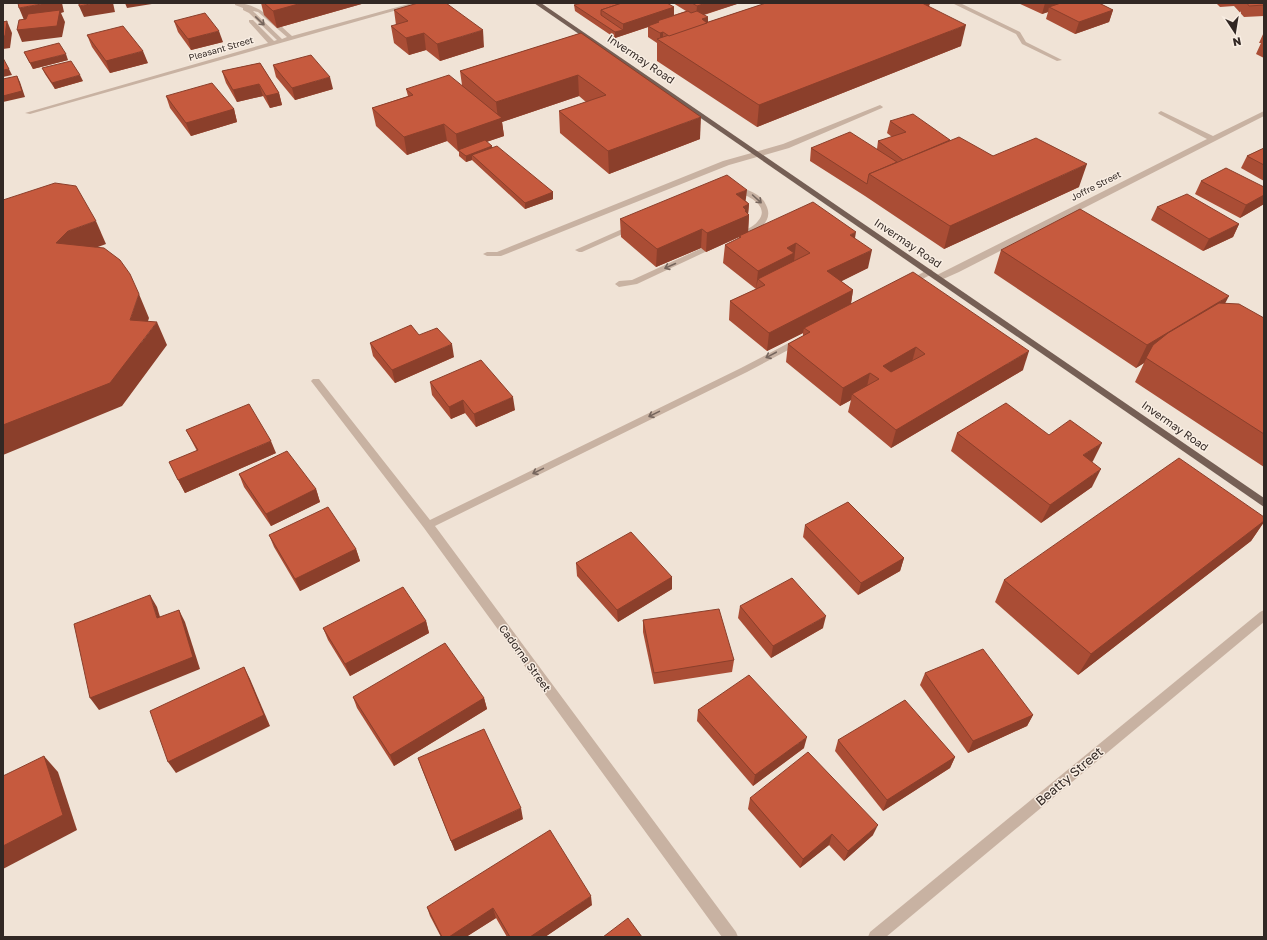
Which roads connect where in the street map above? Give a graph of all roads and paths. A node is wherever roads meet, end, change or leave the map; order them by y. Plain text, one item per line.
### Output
1 (419, 3) edge
2 (537, 3) edge
3 (955, 3) edge
4 (237, 4) junction
5 (291, 38) junction
6 (281, 41) junction
7 (272, 43) junction
8 (1059, 60) dead end
9 (880, 107) dead end
10 (28, 113) dead end
11 (1161, 113) dead end
12 (1264, 113) edge
13 (1213, 139) junction
14 (758, 155) junction
15 (729, 190) edge
16 (642, 224) edge
17 (579, 250) dead end
18 (487, 254) dead end
19 (929, 272) junction
20 (938, 278) junction
21 (619, 284) dead end
22 (900, 287) edge
23 (812, 334) edge
24 (316, 381) dead end
25 (1264, 503) edge
26 (428, 525) junction
27 (1264, 615) edge
28 (731, 937) edge
29 (875, 937) edge

1 - 5 street, Pleasant Street
2 - 14 main road, Invermay Road
3 - 8 street
4 - 5 street
4 -> 6 street
4 - 7 street
5 - 6 street, Pleasant Street
6 - 7 street, Pleasant Street
7 - 10 street, Pleasant Street
9 - 14 street
11 - 13 street
12 - 13 street, Joffre Street
13 - 20 street, Joffre Street
14 - 18 street
14 - 19 main road, Invermay Road
15 -> 21 street
16 - 17 street
19 - 20 main road, Invermay Road
19 - 22 street
20 - 25 main road, Invermay Road
23 -> 26 street
24 - 26 street, Cadorna Street
26 - 28 street, Cadorna Street
27 - 29 street, Beatty Street

